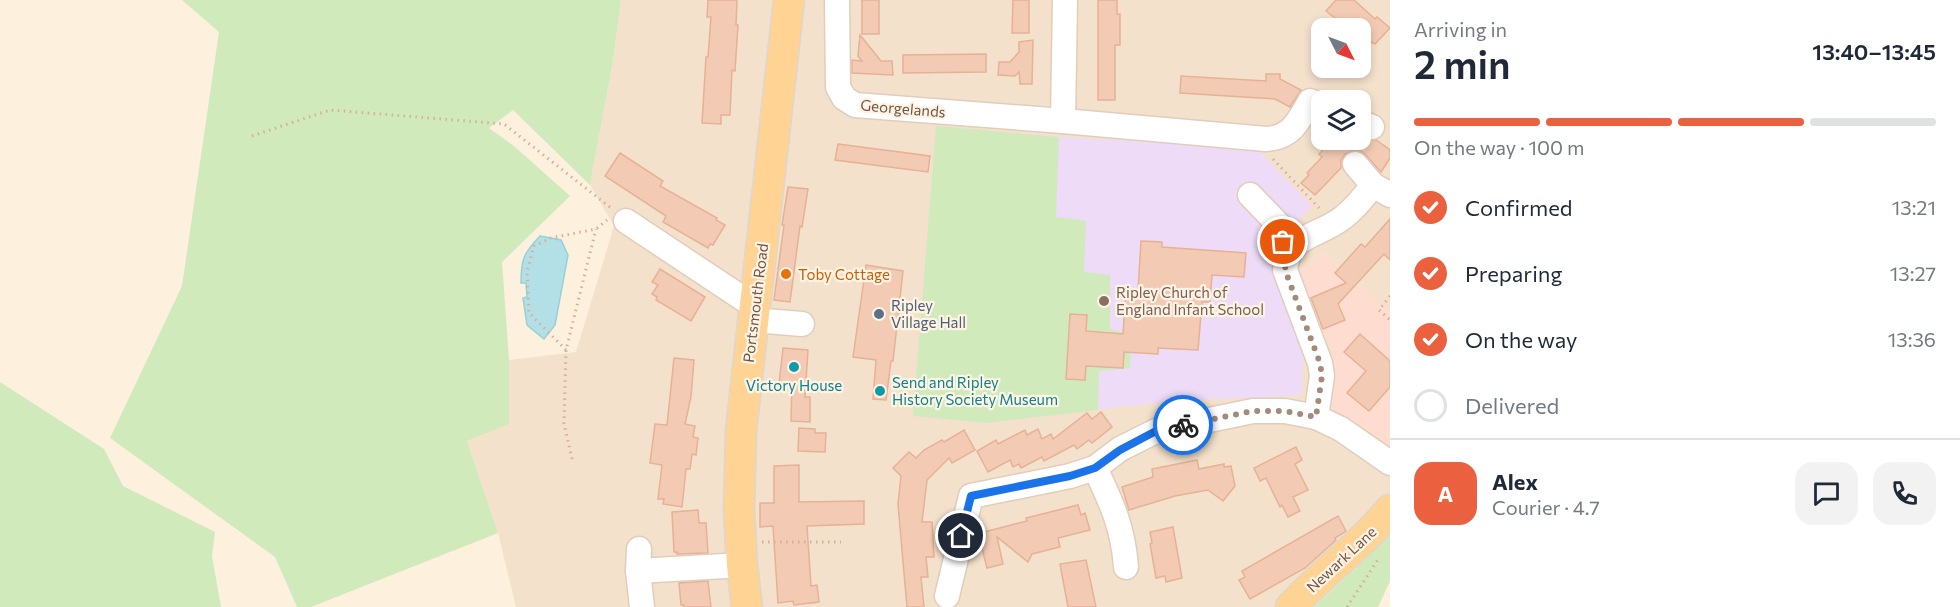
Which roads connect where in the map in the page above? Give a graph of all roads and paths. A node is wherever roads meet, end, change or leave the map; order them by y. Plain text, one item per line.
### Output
1 (789, 0) edge
2 (837, 0) edge
3 (1065, 0) edge
4 (1311, 101) edge
5 (1063, 121) junction
6 (252, 136) dead end
7 (1260, 139) junction
8 (1355, 164) dead end
9 (1382, 190) edge
10 (1250, 195) dead end
11 (1327, 215) junction
12 (625, 219) junction
13 (596, 229) junction
14 (1286, 258) junction
15 (1390, 296) edge
16 (753, 313) junction
17 (1390, 320) edge
18 (802, 324) dead end
19 (566, 350) junction
20 (1316, 417) junction
21 (572, 459) dead end
22 (1390, 463) edge
23 (1095, 468) junction
24 (1390, 510) edge
25 (841, 542) dead end
26 (750, 554) junction
27 (1380, 554) dead end
28 (1126, 567) dead end
29 (947, 596) dead end
30 (642, 607) edge
31 (747, 607) edge
32 (1291, 607) edge
33 (1347, 607) edge

1 - 16 main road, Portsmouth Road
2 - 5 street, Georgelands
3 - 5 street
4 - 7 street
5 - 7 street, Georgelands
6 - 12 path
7 - 11 path
8 - 9 street
9 - 11 street
10 - 14 street
11 - 14 street
12 - 13 path
12 - 16 street
13 - 19 path
13 - 19 path
14 - 20 street
15 - 17 path
16 - 18 street
16 - 26 main road, Portsmouth Road
19 - 21 path
20 - 22 street
20 - 23 street
23 - 28 street
23 - 29 street
24 - 32 main road, Newark Lane
25 - 26 path
26 - 30 street
26 - 31 main road, Portsmouth Road
27 - 33 path

